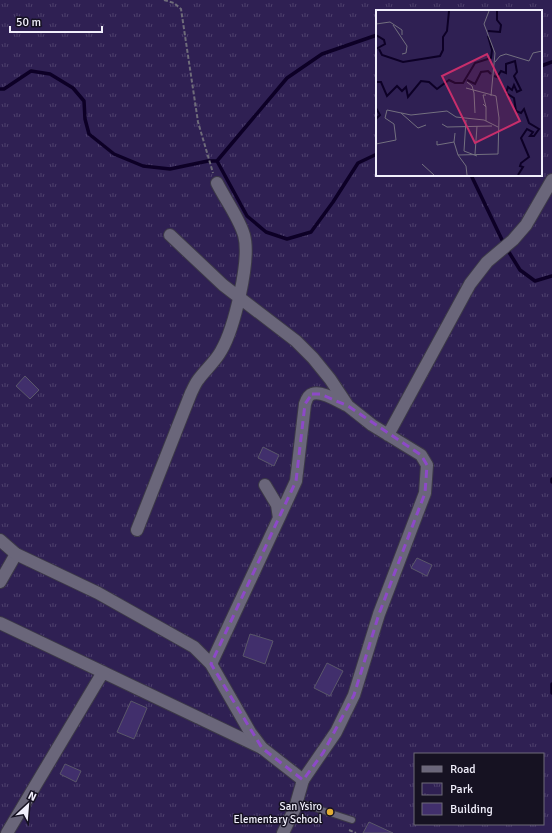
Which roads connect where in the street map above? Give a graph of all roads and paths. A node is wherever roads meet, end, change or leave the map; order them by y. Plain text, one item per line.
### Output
1 (164, 0) edge
2 (552, 180) edge
3 (217, 183) joint
4 (170, 235) dead end
5 (238, 297) junction
6 (348, 406) junction
7 (388, 435) junction
8 (265, 485) dead end
9 (279, 518) junction
10 (137, 530) dead end
11 (0, 540) edge
12 (16, 554) junction
13 (0, 582) edge
14 (0, 623) edge
15 (211, 664) junction
16 (103, 672) junction
17 (262, 748) junction
18 (304, 780) junction
19 (297, 802) junction
20 (352, 820) dead end
21 (349, 830) dead end
22 (7, 833) edge
23 (284, 833) edge
24 (356, 833) edge

1 - 3 path
2 - 7 street
3 - 5 street
4 - 5 street
5 - 6 street
5 - 10 street
6 - 7 street
6 - 9 street
7 - 18 street
8 - 9 street
9 - 15 street
11 - 12 street
12 - 13 street
12 - 15 street
14 - 16 street
15 - 17 street
16 - 17 street
16 - 22 street
17 - 18 street
18 - 19 street
19 - 20 lane
19 - 23 street
21 - 24 path

